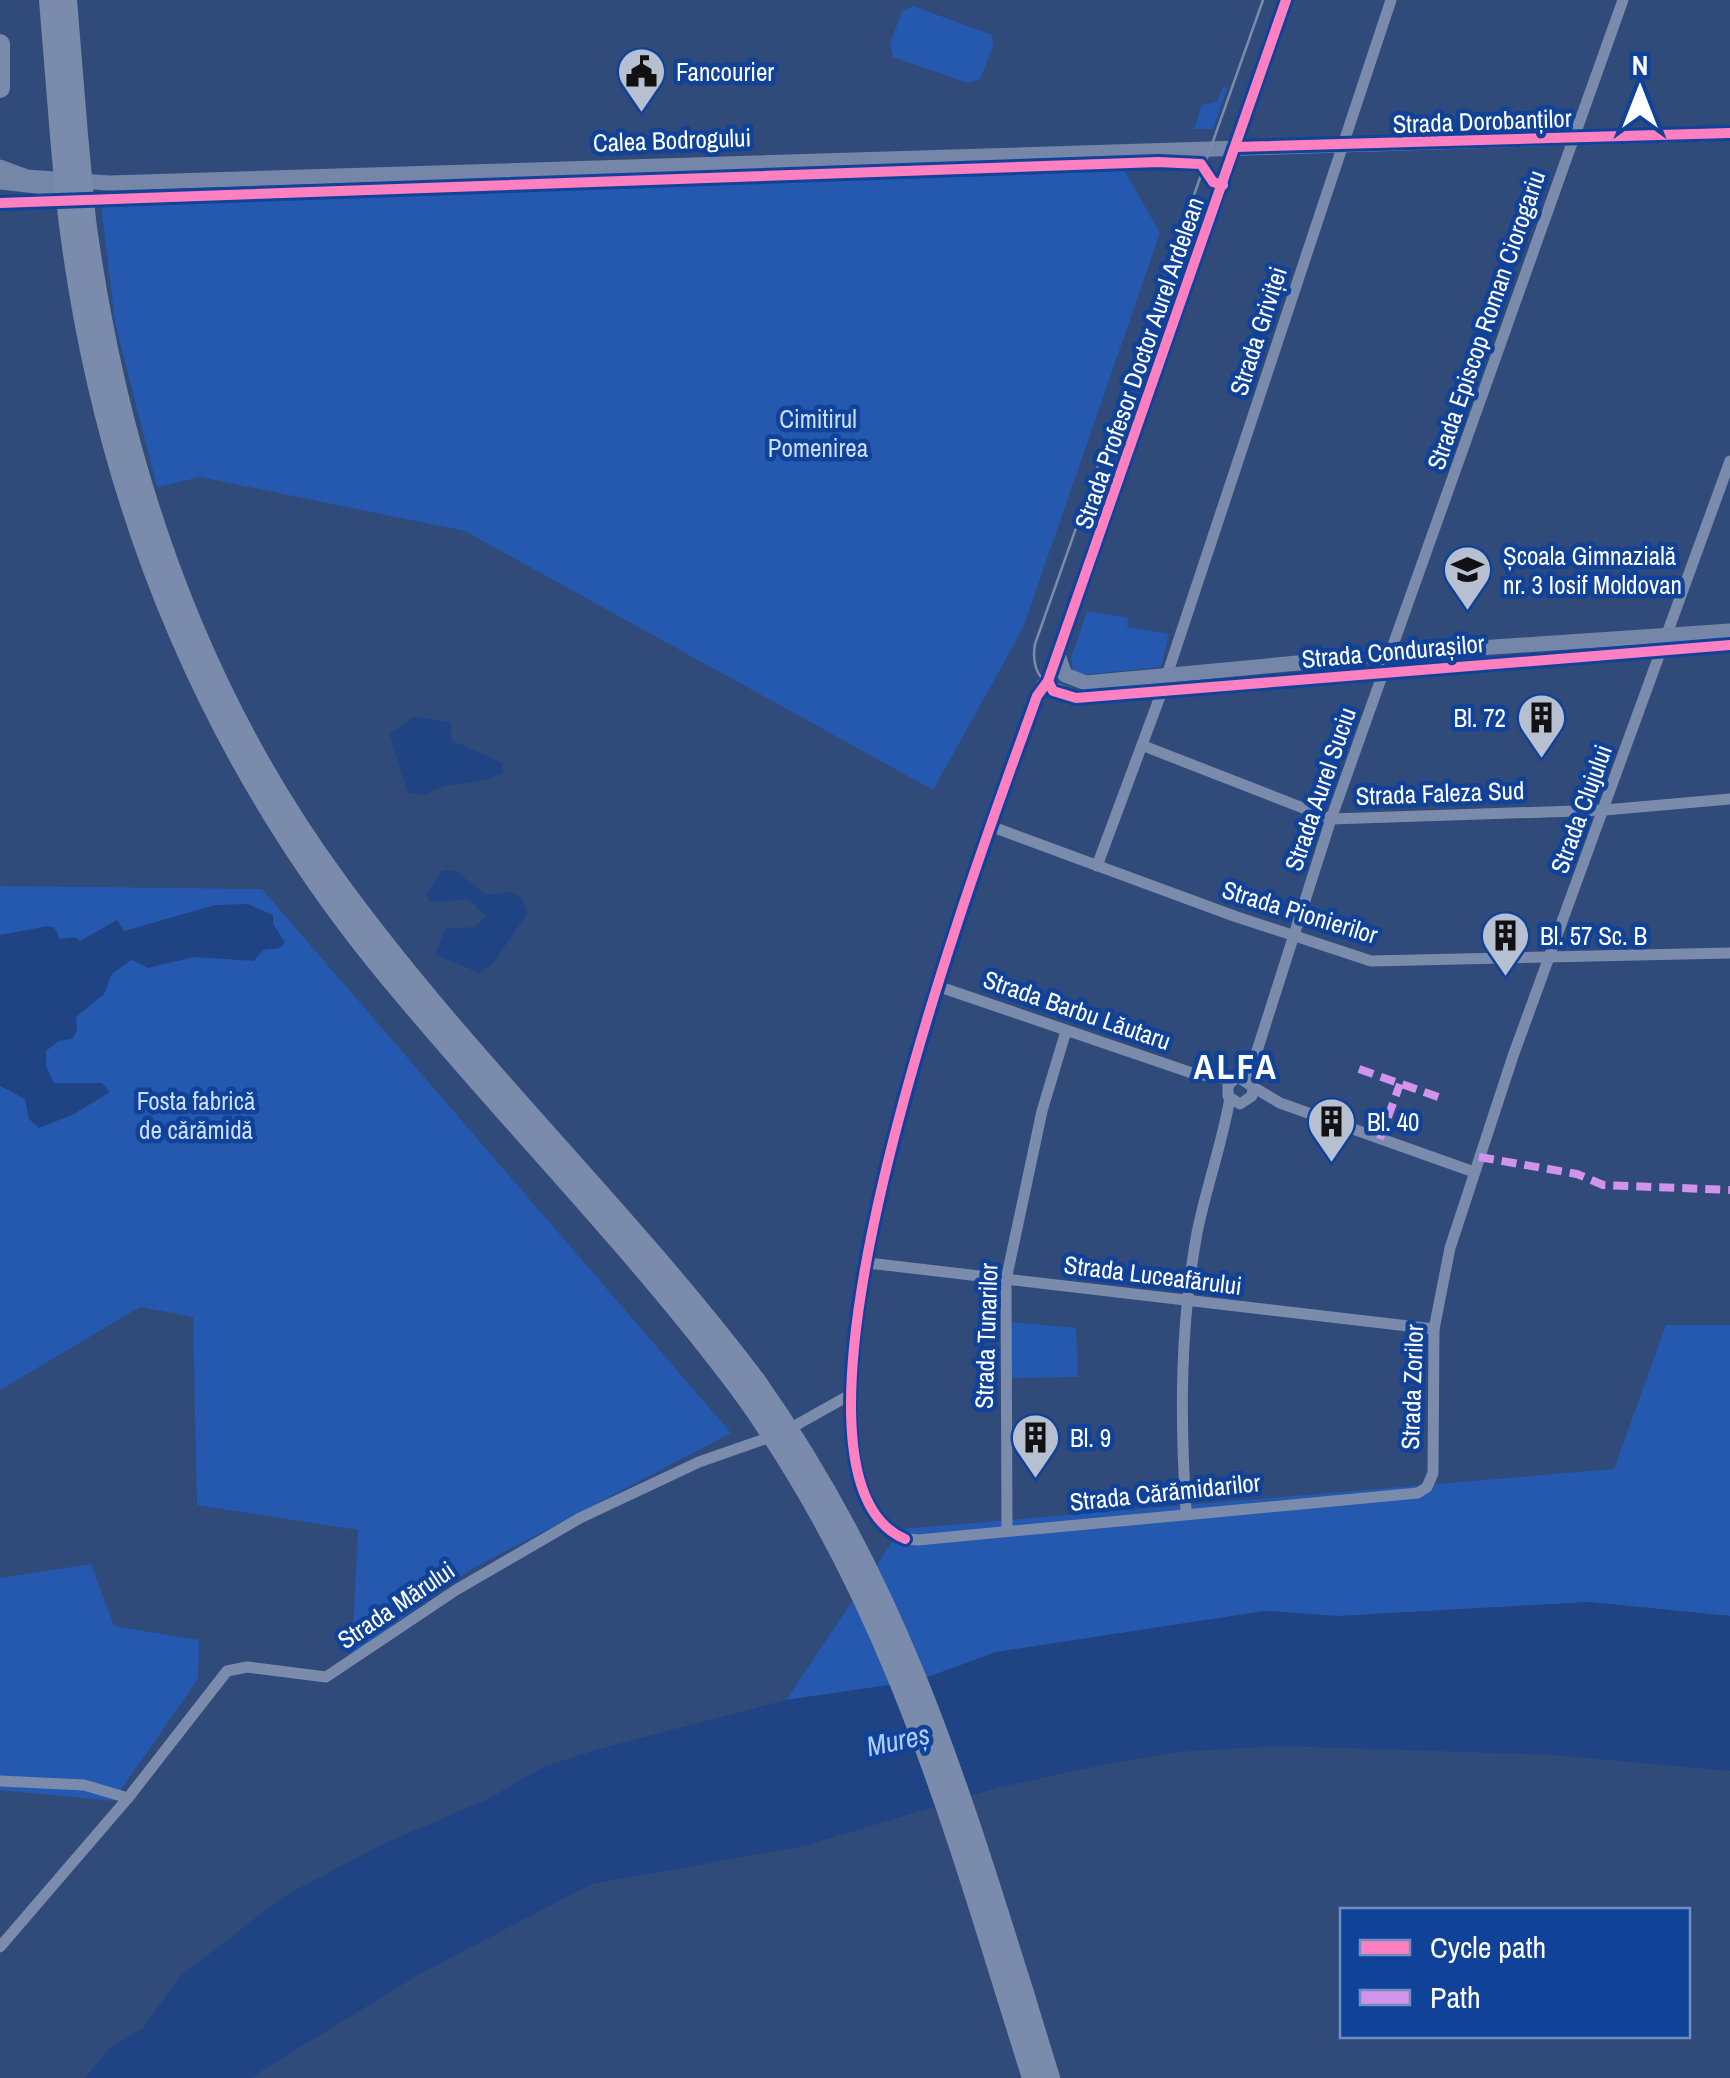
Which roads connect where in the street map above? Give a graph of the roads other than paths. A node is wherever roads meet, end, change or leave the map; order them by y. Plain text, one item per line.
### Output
1 (49, 0) edge
2 (67, 0) edge
3 (1286, 0) edge
4 (1391, 0) edge
5 (1623, 0) edge
6 (0, 44) edge
7 (0, 88) edge
8 (1730, 133) edge
9 (69, 136) junction
10 (1574, 138) junction
11 (1343, 144) junction
12 (1236, 147) junction
13 (0, 167) edge
14 (0, 182) edge
15 (110, 183) junction
16 (1730, 461) edge
17 (1730, 631) edge
18 (1664, 643) junction
19 (1730, 645) edge
20 (1058, 654) junction
21 (1392, 654) junction
22 (1386, 672) junction
23 (1048, 681) junction
24 (1164, 683) junction
25 (1037, 696) junction
26 (1060, 696) junction
27 (1144, 746) junction
28 (1730, 799) edge
29 (1605, 810) junction
30 (1331, 818) junction
31 (990, 826) junction
32 (1098, 866) junction
33 (1294, 936) junction
34 (1730, 952) edge
35 (1551, 959) junction
36 (938, 986) junction
37 (1066, 1030) junction
38 (1256, 1054) junction
39 (1202, 1076) junction
40 (1235, 1079) junction
41 (1252, 1084) junction
42 (1237, 1099) junction
43 (1280, 1103) junction
44 (1474, 1172) junction
45 (868, 1263) junction
46 (1006, 1280) junction
47 (1186, 1302) junction
48 (1434, 1329) junction
49 (848, 1396) junction
50 (1427, 1487) joint
51 (1186, 1511) junction
52 (1006, 1531) junction
53 (905, 1539) joint
54 (0, 1780) edge
55 (128, 1798) junction
56 (0, 1946) edge
57 (1015, 1995) junction
58 (1032, 2078) edge
59 (1050, 2078) edge

1 - 9 highway
2 - 9 highway
3 - 12 main road, Strada Profesor Doctor Aurel Ardelean
4 - 11 street, Strada Griviței
5 - 10 street, Strada Episcop Roman Ciorogariu
6 - 7 highway
8 - 10 main road, Strada Dorobanților
9 - 57 highway, bridge
10 - 11 main road, Strada Dorobanților
10 - 21 street, Strada Episcop Roman Ciorogariu
11 - 12 main road, Strada Dorobanților
11 - 24 street, Strada Griviței
12 - 15 main road, Calea Bodrogului
12 - 20 main road, Strada Profesor Doctor Aurel Ardelean
13 - 15 main road, Calea Bodrogului
14 - 15 main road, Calea Bodrogului
16 - 18 street, Strada Clujului
17 - 18 main road, Strada Condurașilor
18 - 19 main road, Strada Condurașilor
18 - 21 main road, Strada Condurașilor
18 - 22 main road, Strada Condurașilor
18 - 29 street, Strada Clujului
20 - 23 main road, Strada Profesor Doctor Aurel Ardelean
20 - 24 main road, Strada Condurașilor
21 - 22 street, Strada Aurel Suciu
21 - 24 main road, Strada Condurașilor
22 - 24 main road, Strada Condurașilor
22 - 30 street, Strada Aurel Suciu
23 - 25 street, Strada Profesor Doctor Aurel Ardelean
23 - 26 main road
24 - 26 main road, Strada Condurașilor
24 - 27 street, Strada Griviței
25 - 26 street, Strada Condurașilor
25 - 31 street, Strada Profesor Doctor Aurel Ardelean
27 - 30 street
27 - 32 street, Strada Griviței
28 - 29 street, Strada Faleza Sud
29 - 30 street, Strada Faleza Sud
29 - 35 street, Strada Clujului
30 - 33 street, Strada Aurel Suciu
31 - 32 street, Strada Pionierilor
31 - 36 street, Strada Profesor Doctor Aurel Ardelean
32 - 33 street, Strada Pionierilor
33 - 35 street, Strada Pionierilor
33 - 38 street, Strada Aurel Suciu
34 - 35 street, Strada Pionierilor
35 - 44 street, Strada Clujului
36 - 37 street, Strada Barbu Lăutaru
36 - 45 street, Strada Profesor Doctor Aurel Ardelean
37 - 39 street, Strada Barbu Lăutaru
37 - 46 street, Strada Tunarilor
38 - 40 street, Strada Aurel Suciu
38 - 41 street, Strada Aurel Suciu
39 - 40 street, Strada Barbu Lăutaru
39 - 42 street, Strada Barbu Lăutaru
40 - 41 street, Strada Barbu Lăutaru
40 - 42 street
41 - 42 street, Strada Aurel Suciu
41 - 43 street, Strada Barbu Lăutaru
42 - 43 street, Strada Barbu Lăutaru
42 - 47 street
43 - 44 street, Strada Barbu Lăutaru
44 - 48 street, Strada Zorilor
45 - 46 street, Strada Luceafărului
45 - 49 street, Strada Profesor Doctor Aurel Ardelean
46 - 47 street, Strada Luceafărului
46 - 52 street, Strada Tunarilor
47 - 48 street, Strada Luceafărului
47 - 51 street
48 - 50 street, Strada Zorilor
49 - 53 street, Strada Profesor Doctor Aurel Ardelean
49 - 55 street, Strada Mărului
50 - 51 street, Strada Cărămidarilor
51 - 52 street, Strada Cărămidarilor
52 - 53 street, Strada Cărămidarilor
54 - 55 street
55 - 56 street, Strada Mărului
57 - 58 highway
57 - 59 highway

